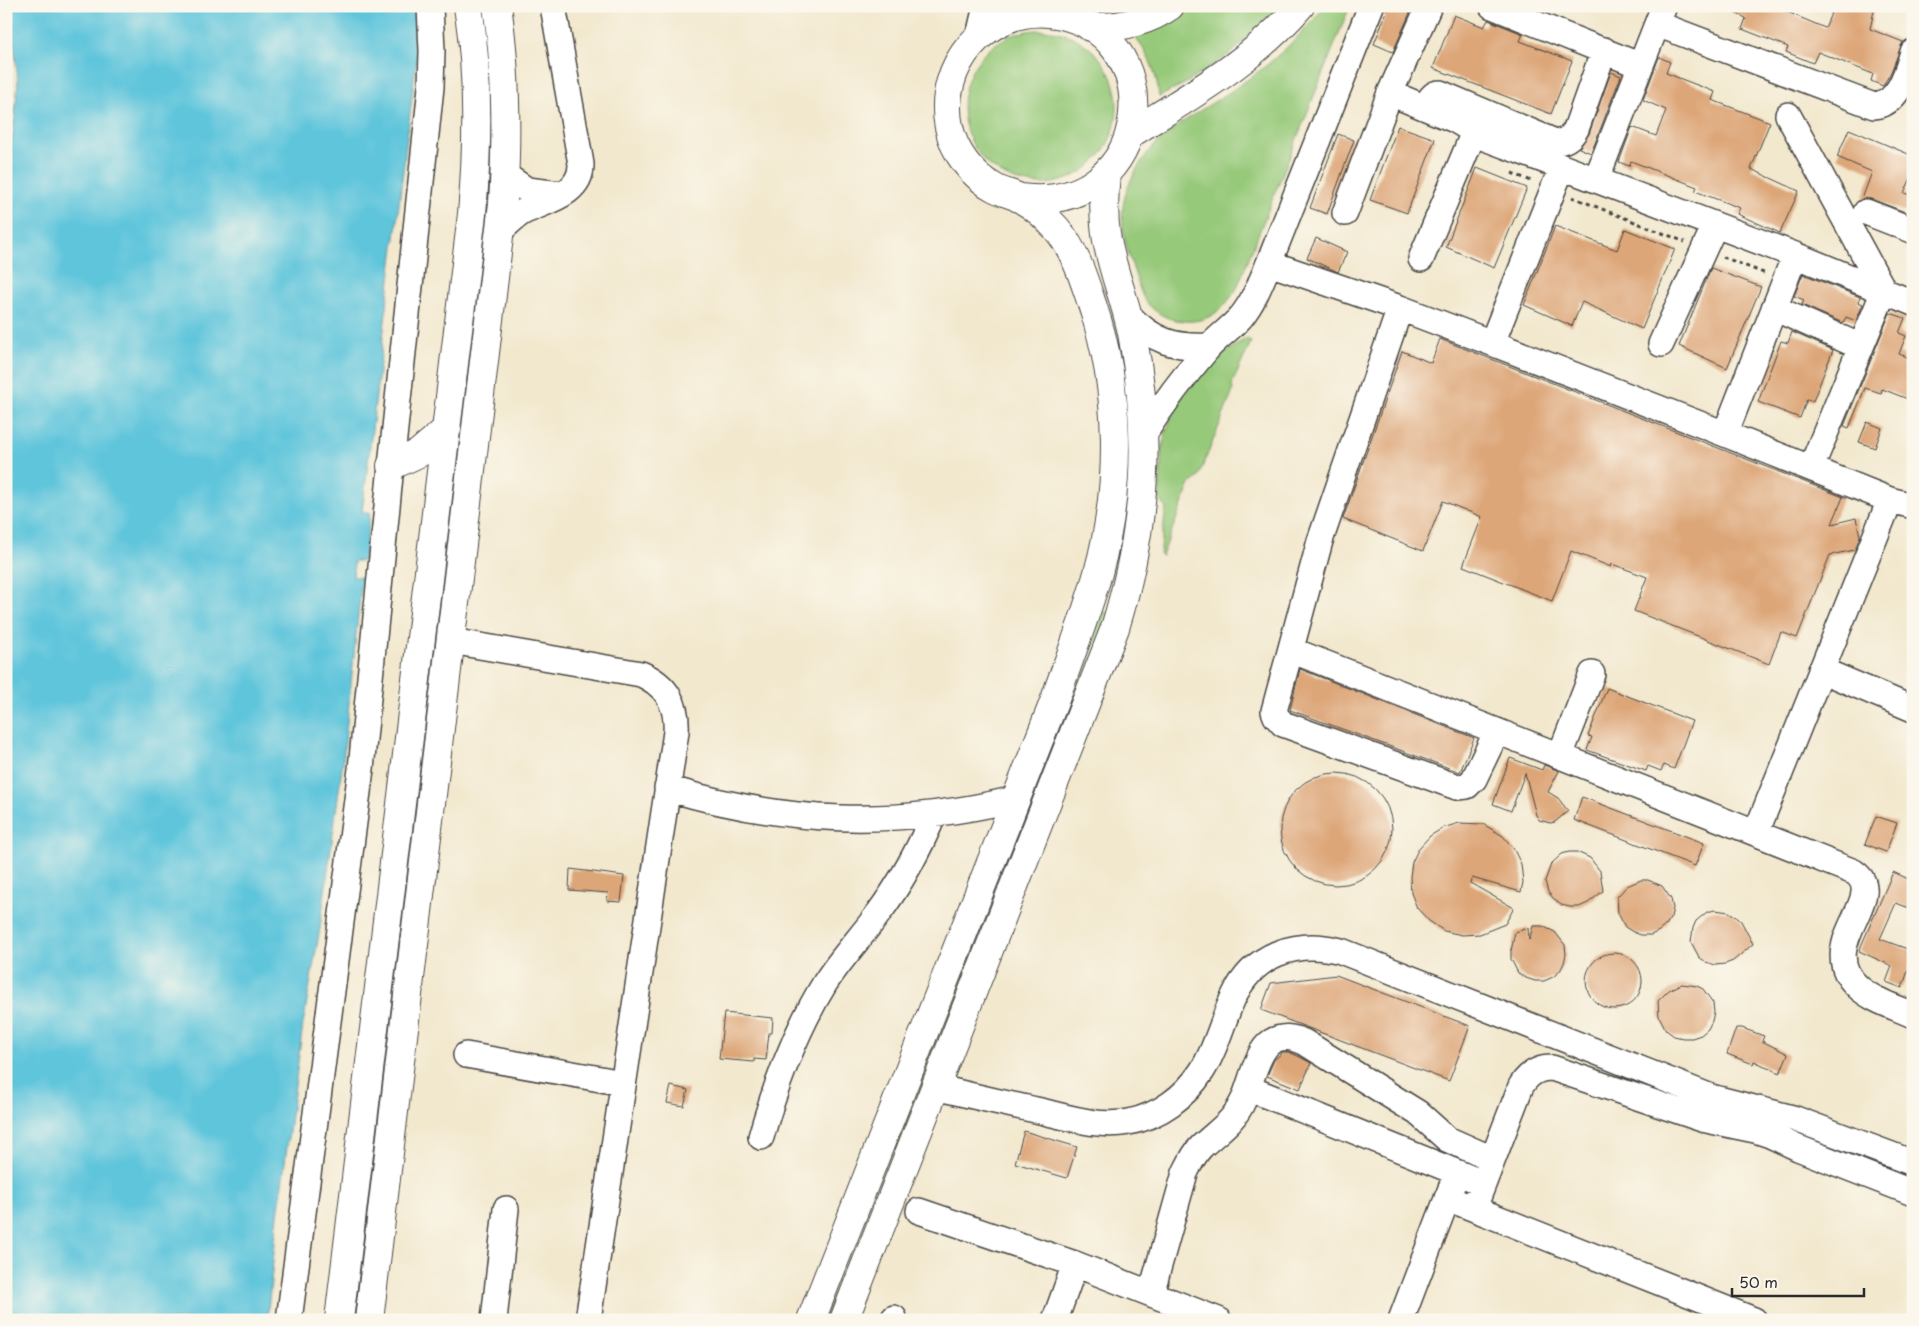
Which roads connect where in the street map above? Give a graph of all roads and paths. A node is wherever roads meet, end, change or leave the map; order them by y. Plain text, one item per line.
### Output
1 (430, 6) edge
2 (468, 6) edge
3 (498, 6) edge
4 (553, 6) edge
5 (986, 6) edge
6 (1170, 6) edge
7 (1300, 6) edge
8 (1371, 6) edge
9 (1429, 6) edge
10 (1492, 6) edge
11 (1045, 10) edge
12 (1661, 15) edge
13 (1090, 27) junction
14 (979, 36) junction
15 (1604, 50) junction
16 (1913, 52) edge
17 (6, 61) edge
18 (1641, 66) junction
19 (1390, 93) junction
20 (1426, 108) junction
21 (1788, 115) dead end
22 (6, 129) edge
23 (1474, 132) junction
24 (1130, 134) junction
25 (1510, 172) dead end
26 (1106, 173) junction
27 (505, 175) junction
28 (1557, 178) junction
29 (1596, 180) junction
30 (561, 194) junction
31 (1019, 198) junction
32 (1345, 213) dead end
33 (472, 214) junction
34 (1715, 225) junction
35 (1912, 230) edge
36 (500, 231) junction
37 (1704, 250) junction
38 (1864, 253) junction
39 (1795, 255) junction
40 (1422, 259) dead end
41 (1269, 263) junction
42 (1785, 282) junction
43 (1884, 290) junction
44 (1913, 303) edge
45 (1400, 308) junction
46 (1774, 308) junction
47 (1128, 315) junction
48 (489, 327) junction
49 (1492, 343) junction
50 (1661, 344) dead end
51 (1210, 346) junction
52 (1861, 347) junction
53 (1114, 418) junction
54 (447, 429) junction
55 (1144, 434) junction
56 (1725, 434) junction
57 (391, 466) junction
58 (1811, 468) junction
59 (1901, 503) edge
60 (1125, 594) junction
61 (451, 641) junction
62 (1291, 650) junction
63 (1821, 670) junction
64 (1592, 674) dead end
65 (1913, 708) edge
66 (1497, 731) junction
67 (1560, 756) junction
68 (668, 788) junction
69 (1014, 799) junction
70 (934, 814) junction
71 (1756, 833) junction
72 (1913, 1015) edge
73 (466, 1054) dead end
74 (624, 1083) junction
75 (936, 1087) junction
76 (1248, 1088) junction
77 (761, 1137) dead end
78 (1466, 1148) junction
79 (1492, 1159) junction
80 (1913, 1164) edge
81 (1456, 1173) junction
82 (1483, 1183) junction
83 (1913, 1194) edge
84 (1444, 1204) junction
85 (1474, 1208) junction
86 (506, 1209) dead end
87 (919, 1211) dead end
88 (1075, 1264) junction
89 (1151, 1294) junction
90 (289, 1320) edge
91 (339, 1320) edge
92 (369, 1320) edge
93 (494, 1320) edge
94 (588, 1320) edge
95 (811, 1320) edge
96 (844, 1320) edge
97 (1055, 1320) edge
98 (1218, 1320) edge
99 (1401, 1320) edge
100 (1718, 1320) edge
101 (1754, 1320) edge

1 - 57 street
2 - 33 main road
3 - 27 main road
4 - 30 street
5 - 14 street
6 - 13 main road
7 - 24 main road
8 - 41 street
9 - 19 street
10 - 15 street
11 - 13 main road
11 - 14 main road
12 - 16 street
12 - 18 street
13 - 24 main road
14 - 31 main road
15 - 18 street
15 - 20 street
17 - 22 path
18 - 29 street
19 - 20 street
19 - 32 street
20 - 23 street
21 - 38 street
23 - 28 street
23 - 40 street
24 - 26 main road
25 - 28 path
26 - 31 main road
26 - 47 main road
27 - 30 street
27 - 36 main road
28 - 29 street
28 - 37 path
28 - 49 street
29 - 34 street
30 - 36 street
31 - 53 main road
33 - 48 main road
33 - 54 main road
34 - 37 street
34 - 39 street
35 - 38 street
36 - 48 main road
37 - 42 path
37 - 50 street
38 - 43 street
39 - 42 street
39 - 43 street
41 - 45 street
41 - 51 street
42 - 46 street
43 - 44 street
43 - 52 street
45 - 49 street
45 - 62 street
46 - 52 street
46 - 56 street
47 - 51 street
47 - 55 main road
48 - 61 main road
49 - 56 street
51 - 55 street
52 - 58 street
53 - 60 main road
53 - 69 main road
54 - 57 main road
54 - 91 main road
55 - 60 main road
56 - 58 street
57 - 90 street
58 - 59 street
59 - 63 street
60 - 75 main road
61 - 68 street
61 - 92 main road
62 - 66 street
62 - 66 street
63 - 65 street
63 - 71 street
64 - 67 street
66 - 67 street
67 - 71 street
68 - 70 street
68 - 74 street
69 - 70 street
69 - 95 main road
70 - 77 street
71 - 72 street
73 - 74 street
74 - 94 street
75 - 80 street
75 - 96 main road
76 - 78 street
76 - 81 street
76 - 89 street
78 - 79 street
78 - 81 street
79 - 82 street
79 - 83 street
81 - 82 street
81 - 84 street
82 - 85 street
84 - 85 street
84 - 99 street
84 - 100 street
85 - 101 street
86 - 93 street
87 - 88 street
88 - 89 street
88 - 97 street
89 - 98 street

